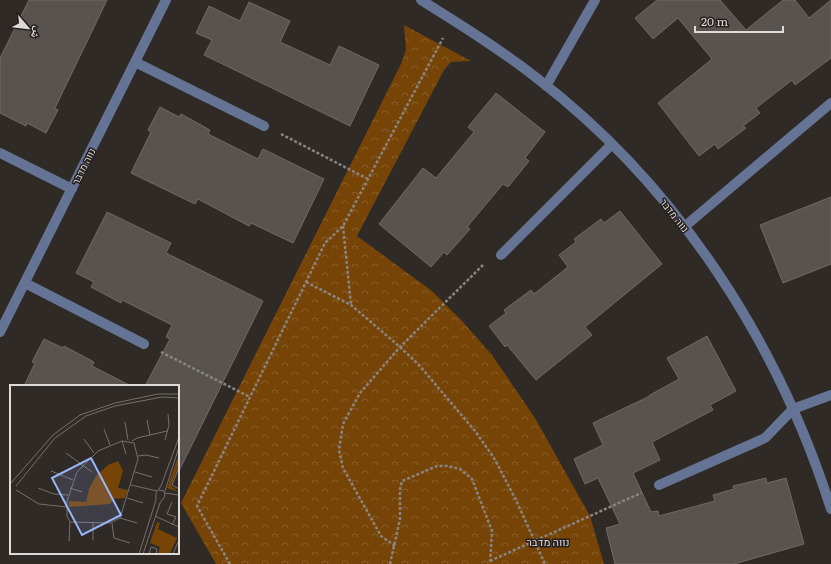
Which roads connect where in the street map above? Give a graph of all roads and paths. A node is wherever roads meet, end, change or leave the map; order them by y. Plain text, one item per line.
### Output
1 (166, 0) edge
2 (421, 0) edge
3 (595, 0) edge
4 (453, 20) junction
5 (135, 62) junction
6 (546, 86) junction
7 (831, 103) edge
8 (264, 126) joint
9 (611, 144) junction
10 (0, 153) edge
11 (368, 179) junction
12 (72, 189) junction
13 (343, 226) junction
14 (684, 227) junction
15 (501, 255) joint
16 (306, 282) junction
17 (25, 283) junction
18 (351, 305) junction
19 (0, 332) edge
20 (144, 344) joint
21 (400, 347) junction
22 (831, 395) edge
23 (250, 397) junction
24 (793, 409) junction
25 (659, 485) joint
26 (831, 509) edge
27 (535, 541) junction
28 (395, 546) junction
29 (490, 562) edge
30 (230, 564) edge
31 (390, 564) edge
32 (545, 564) edge

1 - 5 street, נווה מדבר
2 - 4 street, נווה מדבר
3 - 6 street
4 - 6 street, נווה מדבר
4 - 11 path
5 - 8 street
5 - 12 street, נווה מדבר
6 - 9 street, נווה מדבר
7 - 14 street
8 - 11 path
9 - 14 street, נווה מדבר
9 - 15 street
10 - 12 street
11 - 13 path
12 - 17 street, נווה מדבר
13 - 16 path
13 - 18 path
14 - 24 street, נווה מדבר
15 - 21 path
16 - 18 path
16 - 23 path
17 - 19 street, נווה מדבר
17 - 20 street
18 - 21 path
20 - 23 path
21 - 27 path
21 - 28 path
22 - 24 street
23 - 30 path
24 - 25 street
24 - 26 street, נווה מדבר
25 - 27 path
27 - 29 path
27 - 32 path
28 - 29 path
28 - 31 path

